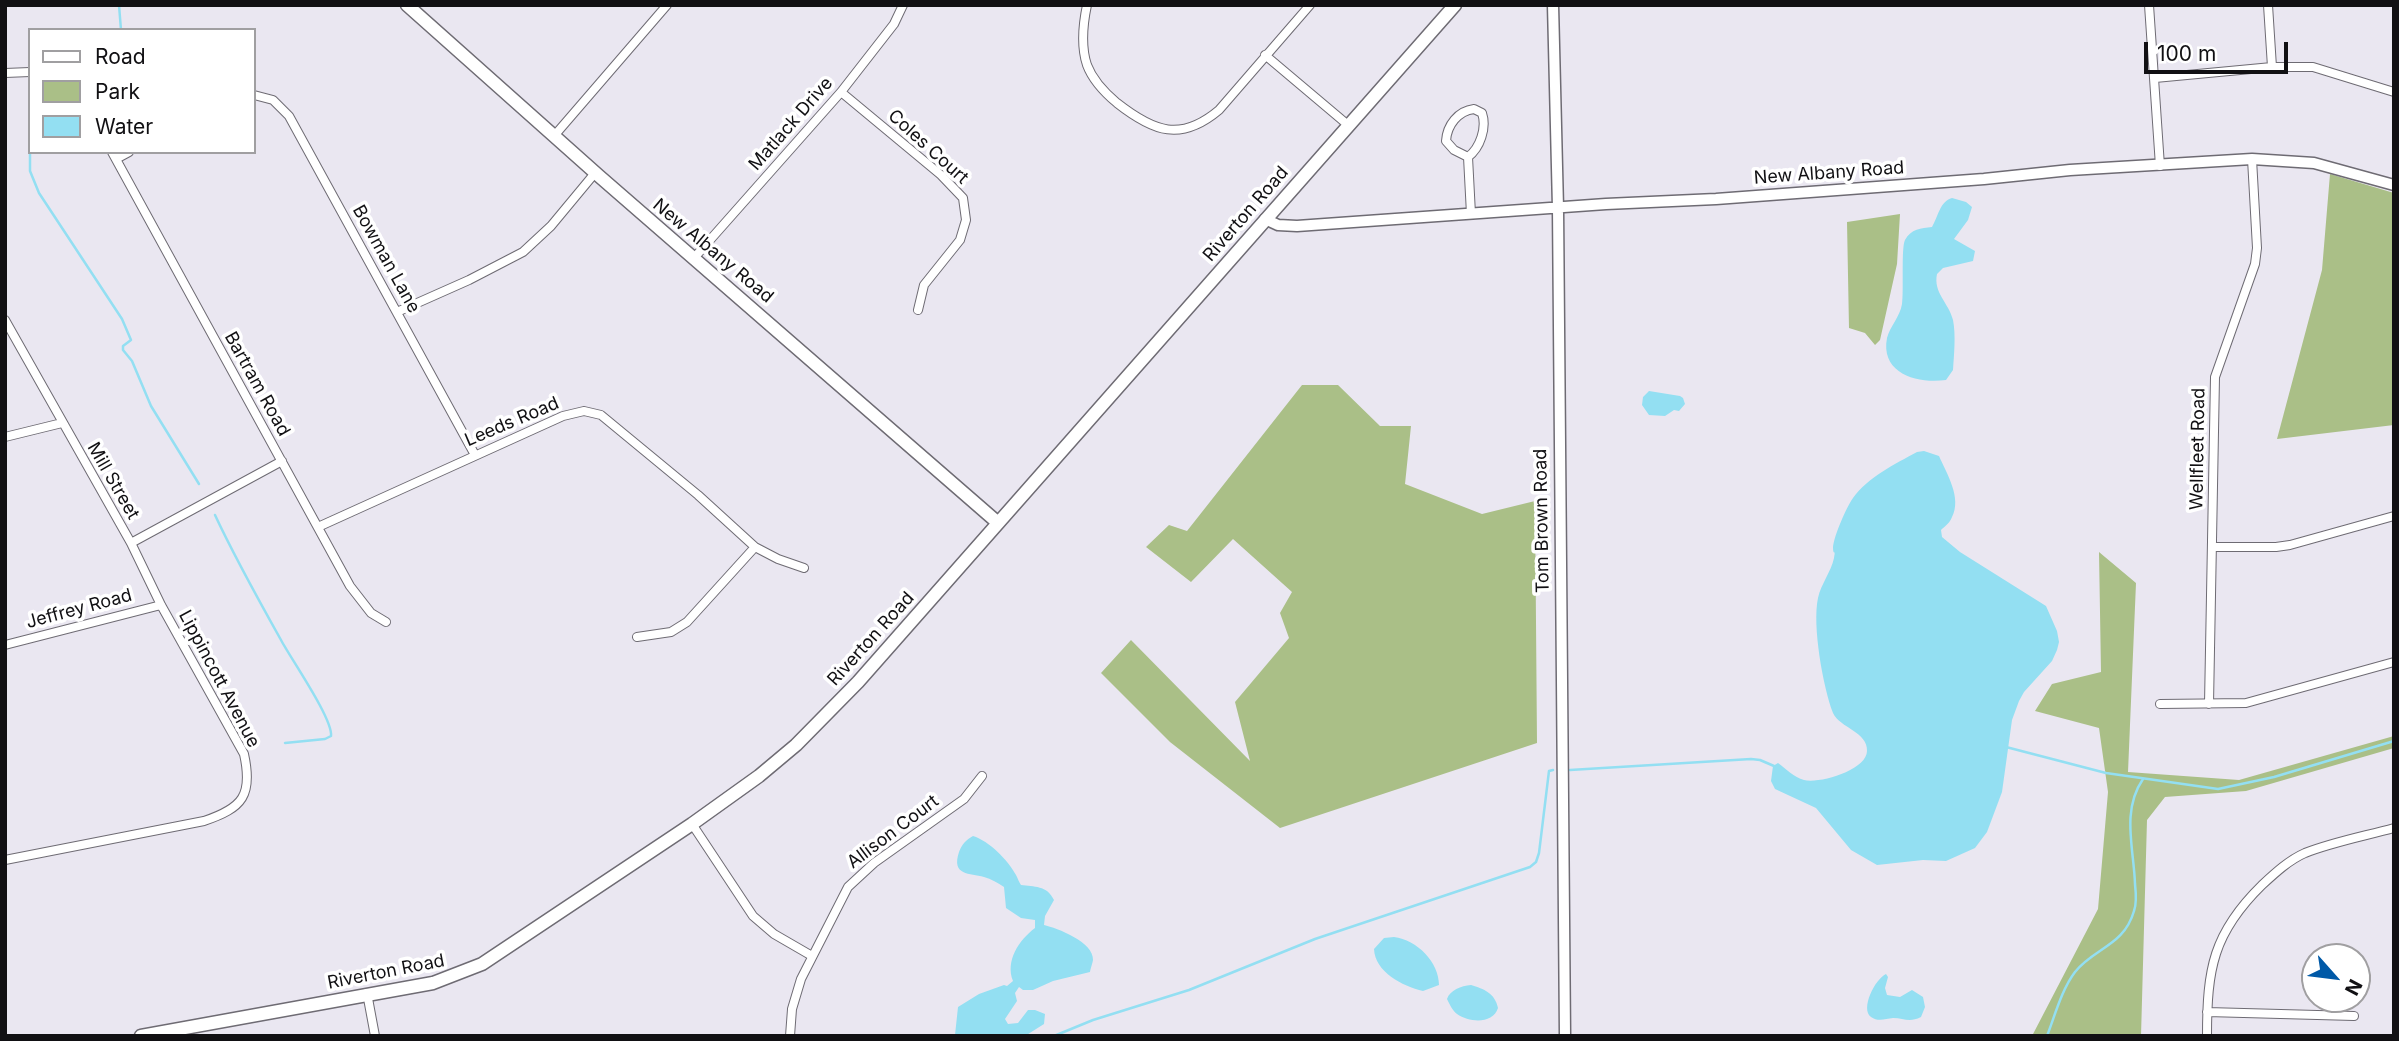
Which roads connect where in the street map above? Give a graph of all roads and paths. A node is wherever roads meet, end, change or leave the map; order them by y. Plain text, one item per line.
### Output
1 (407, 5) edge
2 (667, 5) edge
3 (903, 5) edge
4 (1087, 5) edge
5 (1310, 5) edge
6 (1455, 5) edge
7 (1553, 5) edge
8 (2149, 5) edge
9 (2267, 5) edge
10 (1265, 55) junction
11 (2272, 67) junction
12 (28, 72) edge
13 (5, 74) edge
14 (2155, 78) junction
15 (841, 92) junction
16 (2394, 92) edge
17 (256, 96) edge
18 (1348, 125) junction
19 (554, 136) junction
20 (114, 156) edge
21 (1468, 158) junction
22 (2252, 159) junction
23 (2160, 166) junction
24 (596, 173) junction
25 (2394, 185) edge
26 (1558, 208) junction
27 (1471, 214) junction
28 (1265, 219) junction
29 (694, 258) junction
30 (918, 310) dead end
31 (397, 312) junction
32 (5, 320) edge
33 (62, 424) junction
34 (5, 437) edge
35 (475, 455) junction
36 (282, 461) junction
37 (2394, 516) edge
38 (997, 522) junction
39 (318, 527) junction
40 (131, 543) junction
41 (755, 547) junction
42 (2213, 547) junction
43 (804, 568) dead end
44 (161, 605) junction
45 (386, 622) dead end
46 (638, 637) dead end
47 (5, 645) edge
48 (2394, 662) edge
49 (2160, 704) dead end
50 (2209, 704) junction
51 (982, 776) dead end
52 (692, 824) junction
53 (2394, 828) edge
54 (5, 860) edge
55 (812, 956) junction
56 (367, 993) junction
57 (2207, 1012) junction
58 (2354, 1016) dead end
59 (141, 1036) edge
60 (375, 1036) edge
61 (790, 1036) edge
62 (1564, 1036) edge
63 (2207, 1036) edge

1 - 19 main road, New Albany Road
2 - 19 street
3 - 15 street, Matlack Drive
4 - 10 street
5 - 10 street
6 - 18 main road, Riverton Road
7 - 26 street, Tom Brown Road
8 - 14 street
9 - 11 street
10 - 18 street
11 - 14 street
11 - 16 street
12 - 13 street
14 - 23 street
15 - 29 street, Matlack Drive
15 - 30 street, Coles Court
17 - 31 street, Bowman Lane
18 - 28 main road, Riverton Road
19 - 24 main road, New Albany Road
20 - 36 street, Bartram Road
21 - 21 street
21 - 27 street
22 - 23 street, New Albany Road
22 - 25 street, New Albany Road
22 - 42 street, Wellfleet Road
23 - 26 street, New Albany Road
24 - 29 main road, New Albany Road
24 - 31 street
26 - 27 street, New Albany Road
26 - 62 street, Tom Brown Road
27 - 28 street, New Albany Road
28 - 38 main road, Riverton Road
29 - 38 main road, New Albany Road
31 - 35 street, Bowman Lane
32 - 33 street, Mill Street
33 - 34 street
33 - 40 street, Mill Street
35 - 39 street, Leeds Road
35 - 41 street, Leeds Road
36 - 39 street, Bartram Road
36 - 40 street, Mill Street
37 - 42 street
38 - 52 main road, Riverton Road
39 - 45 street, Bartram Road
40 - 44 street, Lippincott Avenue
41 - 43 street, Leeds Road
41 - 46 street
42 - 50 street, Wellfleet Road
44 - 47 street, Jeffrey Road
44 - 54 street, Lippincott Avenue
48 - 50 street
49 - 50 street
51 - 55 street, Allison Court
52 - 55 street
52 - 56 main road, Riverton Road
53 - 57 street
55 - 61 street, Allison Court
56 - 59 main road, Riverton Road
56 - 60 street
57 - 58 street
57 - 63 street

